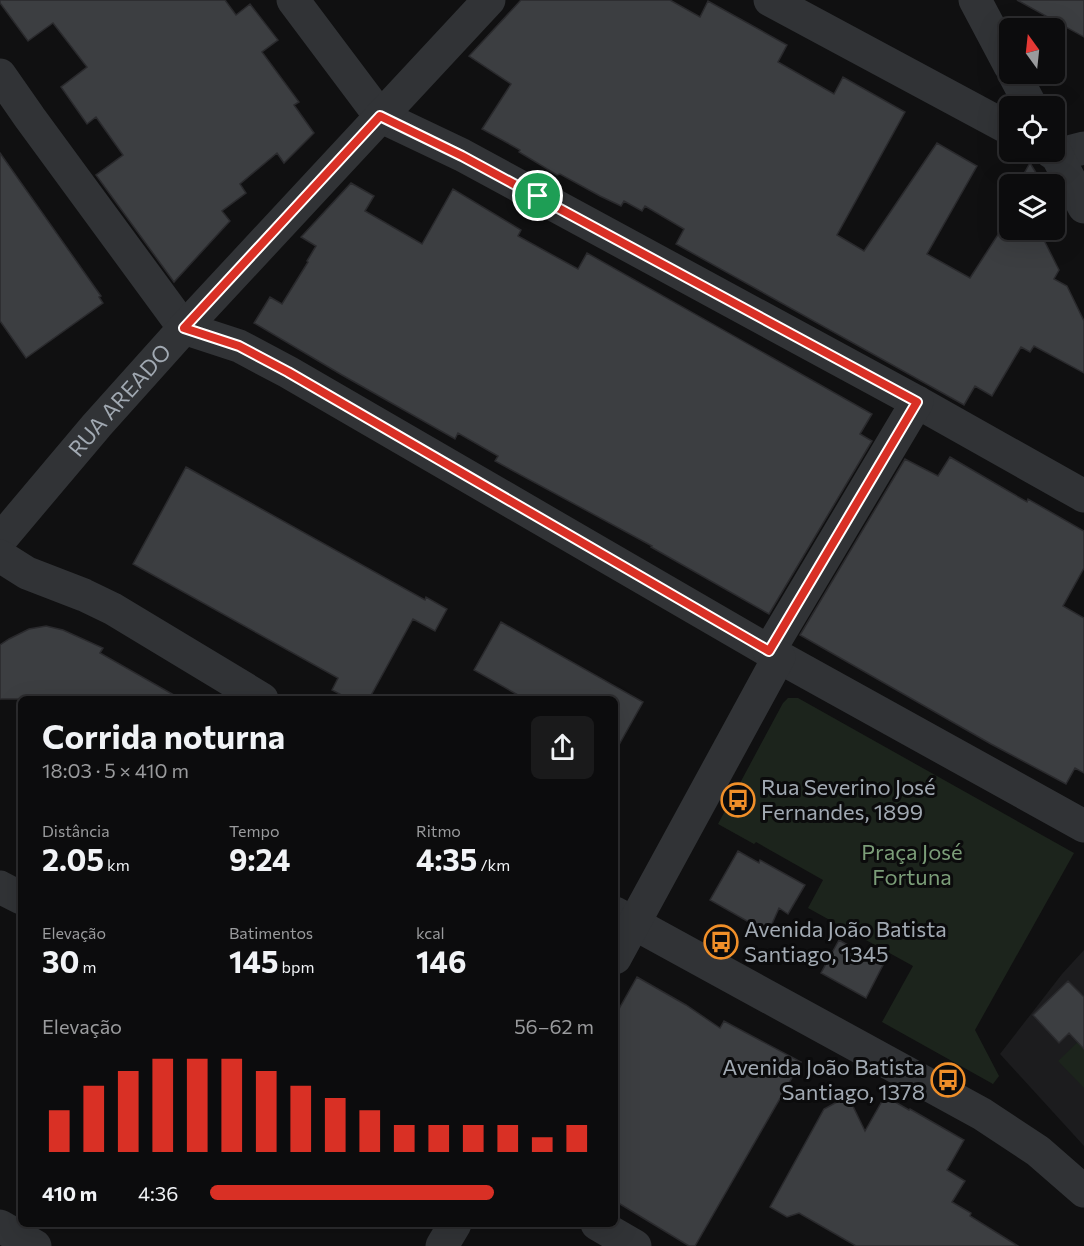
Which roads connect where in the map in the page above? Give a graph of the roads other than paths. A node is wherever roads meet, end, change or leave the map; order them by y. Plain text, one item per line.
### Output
1 (293, 0) edge
2 (489, 0) edge
3 (770, 0) edge
4 (975, 0) edge
5 (999, 45) edge
6 (0, 75) edge
7 (380, 116) junction
8 (999, 123) edge
9 (1065, 159) edge
10 (1084, 207) edge
11 (184, 328) junction
12 (917, 402) junction
13 (1084, 496) edge
14 (0, 540) edge
15 (0, 556) edge
16 (774, 654) junction
17 (257, 696) edge
18 (1084, 826) edge
19 (0, 887) edge
20 (18, 896) edge
21 (624, 918) edge
22 (618, 945) edge
23 (1084, 1191) edge
24 (0, 1226) edge
25 (453, 1227) edge
26 (602, 1227) edge
27 (35, 1246) edge
28 (442, 1246) edge
29 (635, 1246) edge

1 - 7 street
2 - 7 street, RUA AREADO
3 - 8 street
4 - 5 street
6 - 11 street
7 - 11 street, RUA AREADO
7 - 12 street
9 - 10 street
11 - 14 street, RUA AREADO
11 - 16 street
12 - 13 street
12 - 16 street
15 - 17 street
16 - 18 street
16 - 21 street
19 - 20 street
21 - 22 street
21 - 23 street
24 - 27 street
25 - 28 street
26 - 29 street

